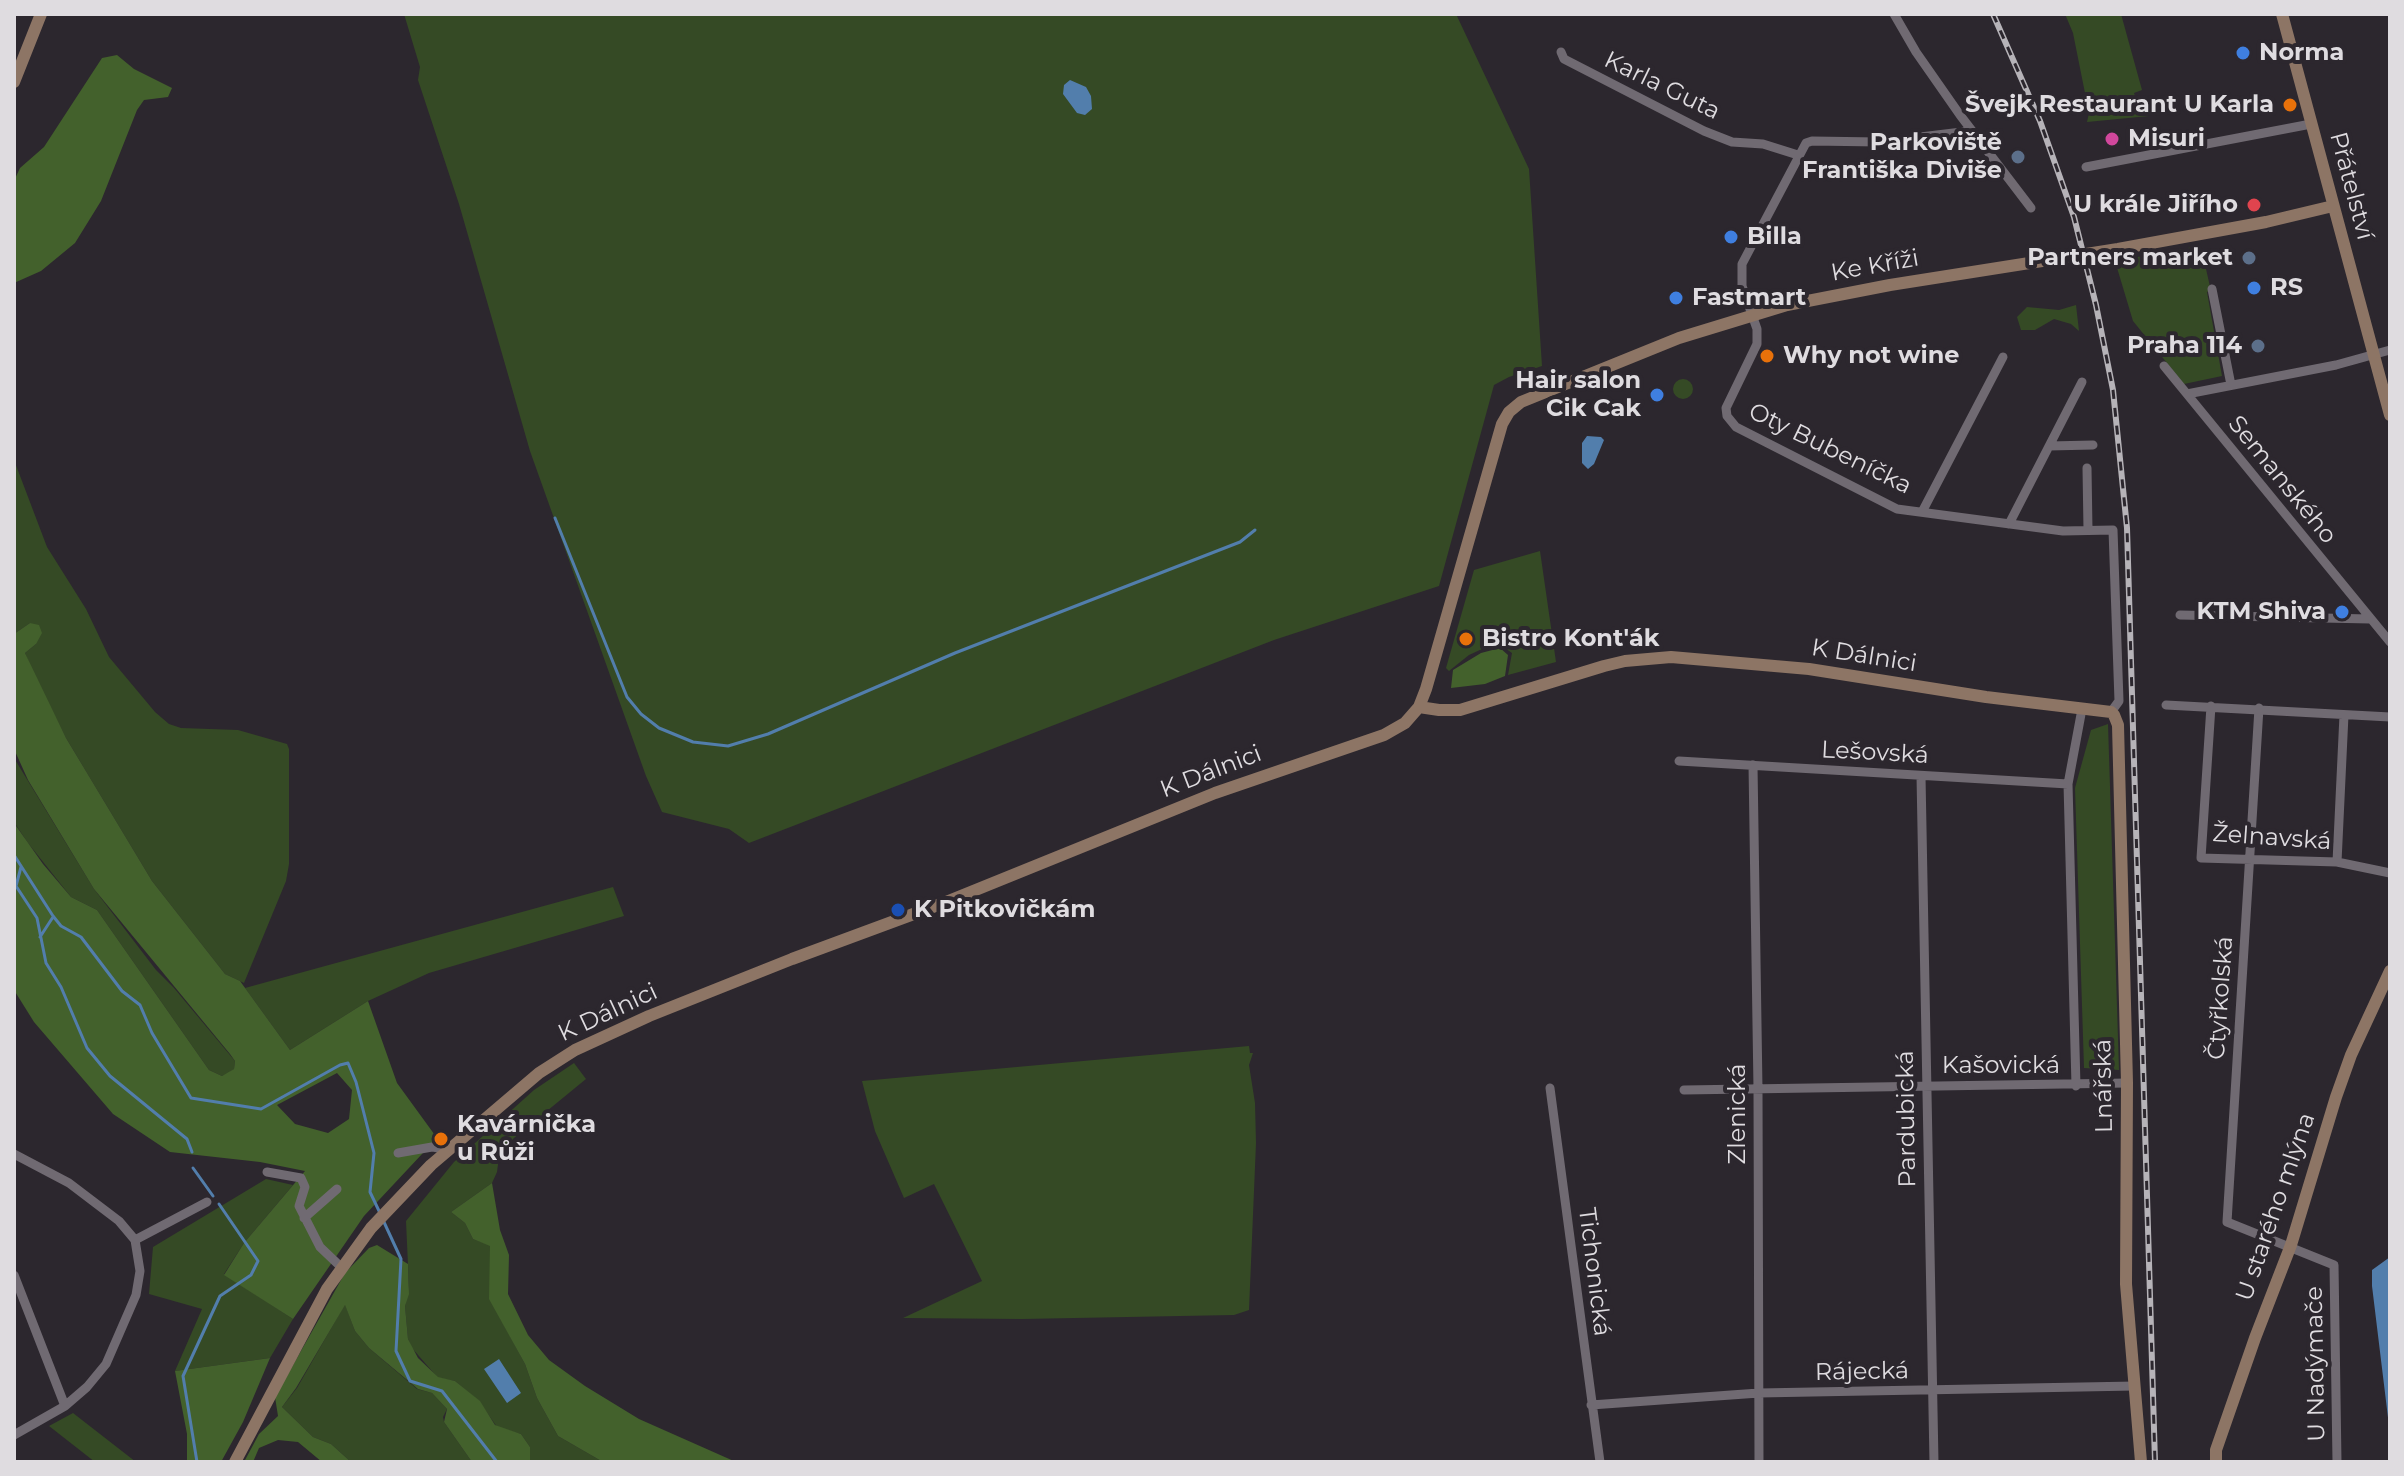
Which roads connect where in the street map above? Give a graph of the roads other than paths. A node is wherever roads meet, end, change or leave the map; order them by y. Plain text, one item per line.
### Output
1 (41, 14) edge
2 (1894, 14) edge
3 (2282, 14) edge
4 (1561, 52) dead end
5 (14, 82) edge
6 (2311, 124) junction
7 (1970, 131) junction
8 (1798, 155) junction
9 (2086, 167) dead end
10 (2333, 206) junction
11 (2031, 208) dead end
12 (2212, 289) dead end
13 (1751, 314) junction
14 (2390, 350) edge
15 (2374, 356) junction
16 (2003, 357) dead end
17 (2164, 366) dead end
18 (2082, 382) dead end
19 (2231, 385) junction
20 (2187, 394) junction
21 (2390, 415) edge
22 (2093, 445) dead end
23 (2049, 446) junction
24 (2087, 468) dead end
25 (1922, 512) junction
26 (2009, 524) junction
27 (2088, 530) junction
28 (2180, 615) dead end
29 (2370, 619) junction
30 (2390, 642) edge
31 (2166, 705) dead end
32 (2211, 706) junction
33 (1419, 707) junction
34 (2259, 708) junction
35 (2082, 709) junction
36 (2111, 712) junction
37 (2344, 715) junction
38 (2390, 717) edge
39 (1679, 761) dead end
40 (1753, 765) junction
41 (1921, 776) junction
42 (2068, 784) junction
43 (2249, 860) junction
44 (2337, 862) junction
45 (2390, 873) edge
46 (2390, 971) edge
47 (2127, 1083) junction
48 (2076, 1086) junction
49 (1927, 1087) junction
50 (1550, 1088) dead end
51 (1758, 1089) junction
52 (1684, 1090) dead end
53 (398, 1153) dead end
54 (14, 1154) edge
55 (444, 1154) junction
56 (267, 1172) dead end
57 (337, 1189) dead end
58 (207, 1202) dead end
59 (304, 1218) junction
60 (135, 1240) junction
61 (2291, 1245) junction
62 (341, 1267) junction
63 (14, 1275) edge
64 (2135, 1386) junction
65 (1933, 1391) junction
66 (1759, 1393) junction
67 (1591, 1405) junction
68 (65, 1406) junction
69 (14, 1435) edge
70 (235, 1462) edge
71 (1600, 1462) edge
72 (1759, 1462) edge
73 (1934, 1462) edge
74 (2141, 1462) edge
75 (2216, 1462) edge
76 (2337, 1462) edge

1 - 5 street
2 - 7 street
3 - 6 street, Přátelství
4 - 8 street, Karla Guta
6 - 9 street
6 - 10 street, Přátelství
7 - 8 street
7 - 11 street
8 - 13 street
10 - 13 street, Ke Kříži
10 - 15 street, Přátelství
12 - 19 street
13 - 25 street, Oty Bubeníčka
13 - 33 street, Ke Kříži
14 - 15 street
15 - 19 street
15 - 21 street, Přátelství
16 - 25 street, Oty Bubeníčka
17 - 20 street, Semanského
18 - 23 street
19 - 20 street
20 - 29 street, Semanského
22 - 23 street
23 - 26 street
24 - 27 street
25 - 26 street, Oty Bubeníčka
26 - 27 street, Oty Bubeníčka
27 - 36 street
28 - 29 street
29 - 30 street, Semanského
31 - 32 street
32 - 34 street
32 - 43 street, Želnavská
33 - 35 street, K Dálnici
33 - 55 street, K Dálnici
34 - 37 street
34 - 43 street, Čtyřkolská
35 - 36 street, K Dálnici
35 - 42 street, Lnářská
36 - 47 street, Lnářská
37 - 38 street
37 - 44 street
39 - 40 street, Lešovská
40 - 41 street, Lešovská
40 - 51 street, Zlenická
41 - 42 street, Lešovská
41 - 49 street, Pardubická
42 - 48 street, Lnářská
43 - 44 street, Želnavská
43 - 61 street, Čtyřkolská
44 - 45 street, Želnavská
46 - 61 street, U starého mlýna
47 - 48 street, Kašovická
47 - 64 street, Lnářská
48 - 49 street, Kašovická
49 - 51 street, Kašovická
49 - 65 street, Pardubická
50 - 67 street, Tichonická
51 - 52 street, Kašovická
51 - 66 street, Zlenická
53 - 55 street
54 - 60 street
55 - 62 street, K Dálnici
56 - 59 street
57 - 59 street
58 - 60 street
59 - 62 street
60 - 68 street
61 - 75 street, U starého mlýna
61 - 76 street, U Nadýmače
62 - 70 street, K Dálnici
63 - 68 street
64 - 65 street, Rájecká
64 - 74 street, Lnářská
65 - 66 street, Rájecká
65 - 73 street, Pardubická
66 - 67 street, Rájecká
66 - 72 street, Zlenická
67 - 71 street, Tichonická
68 - 69 street

